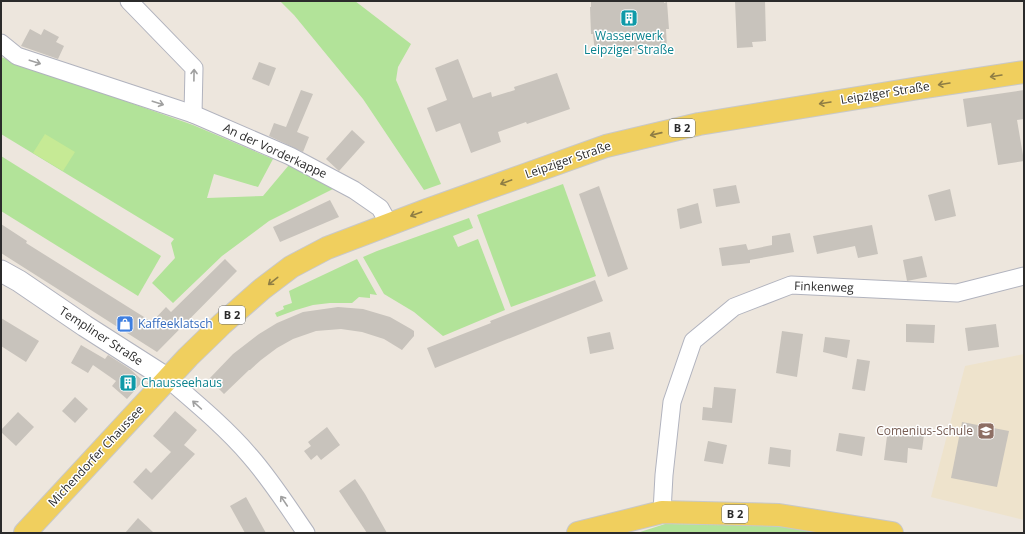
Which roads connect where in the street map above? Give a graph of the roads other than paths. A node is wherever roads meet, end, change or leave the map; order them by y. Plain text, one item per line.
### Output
1 (129, 1) edge
2 (1, 43) edge
3 (1024, 72) edge
4 (193, 114) junction
5 (389, 224) junction
6 (1, 271) edge
7 (1024, 276) edge
8 (168, 379) junction
9 (662, 512) junction
10 (25, 533) edge
11 (306, 533) edge
12 (578, 533) edge
13 (892, 533) edge

4 -> 1 street
2 -> 4 street, An der Vorderkappe
3 -> 5 main road, Leipziger Straße / B 2
4 - 5 street, An der Vorderkappe
5 -> 8 main road, Leipziger Straße / B 2
6 - 8 street, Templiner Straße
7 - 9 street, Finkenweg
8 - 10 main road, Michendorfer Chaussee / B 2
11 -> 8 street, Templiner Straße
9 - 12 main road, B 2
9 - 13 main road, B 2

